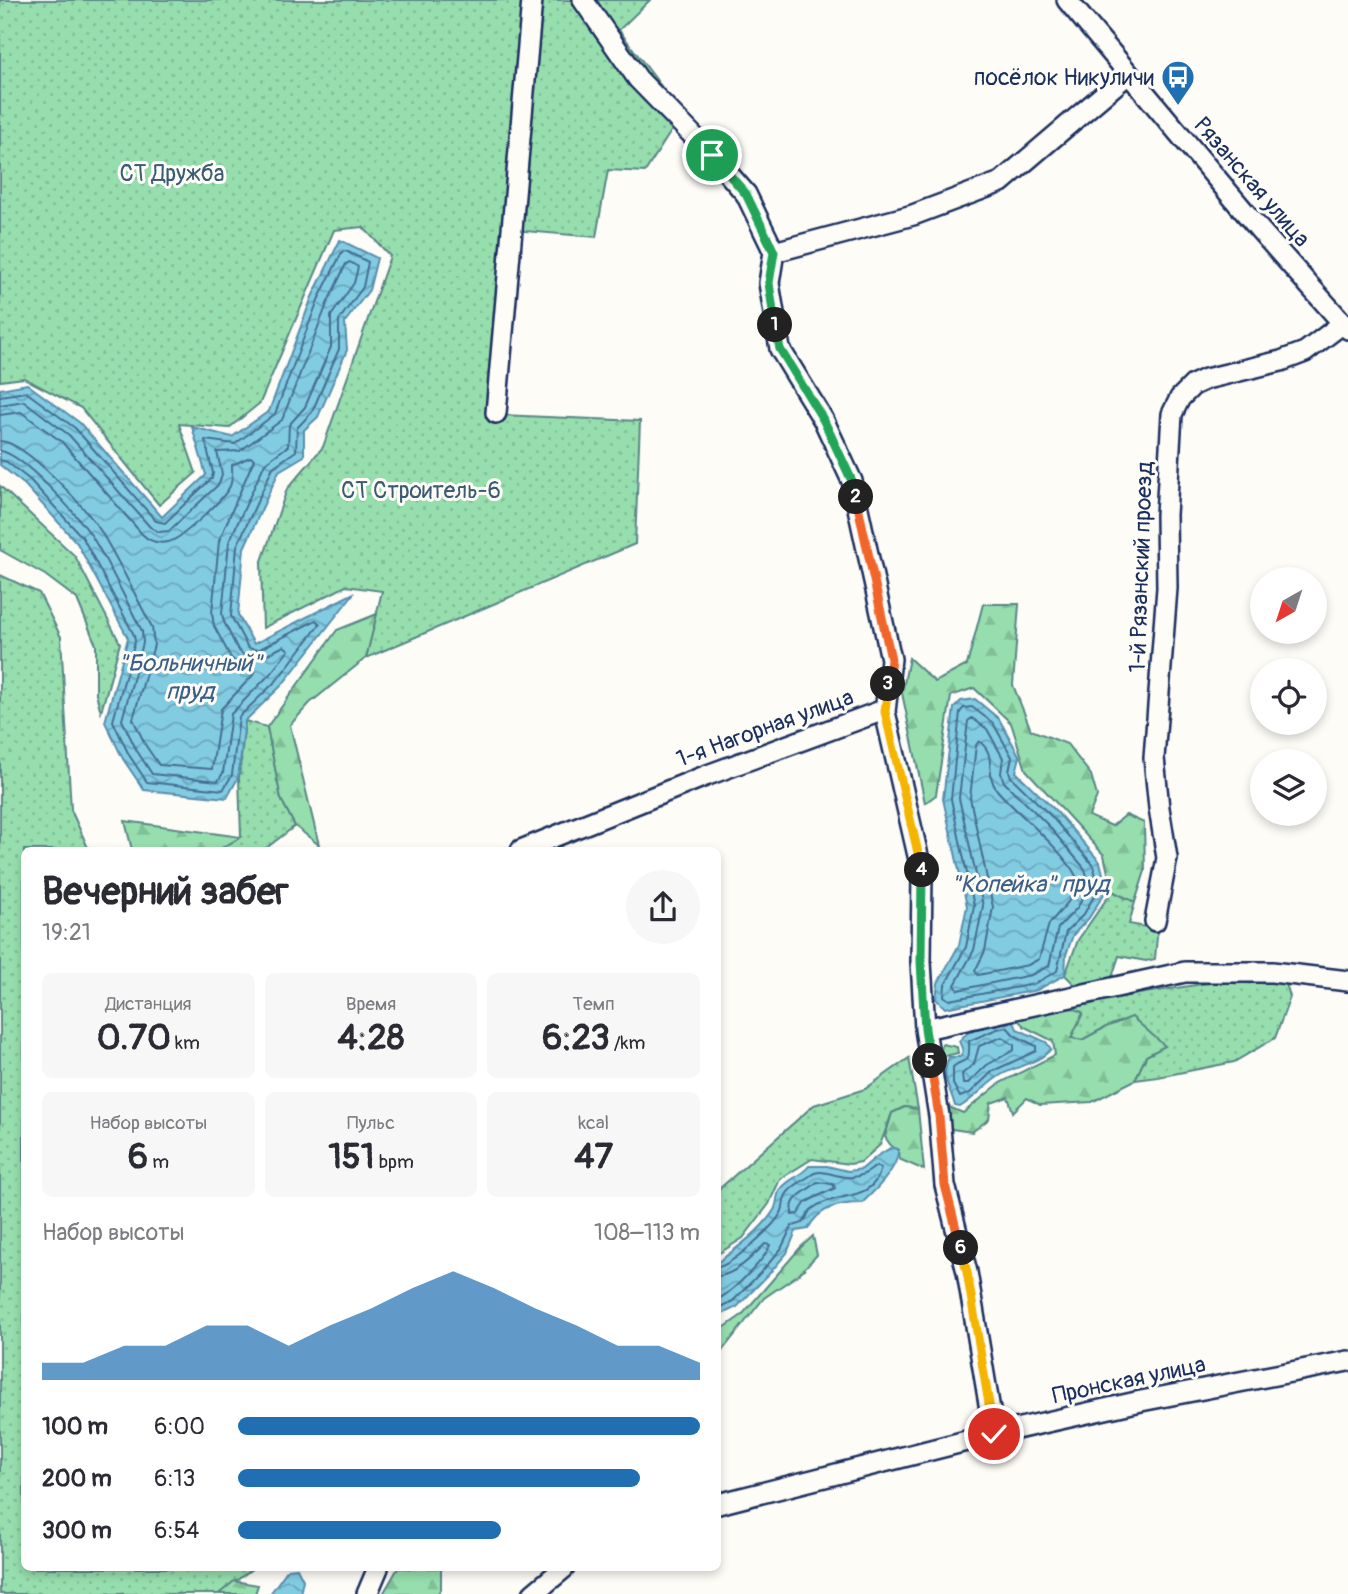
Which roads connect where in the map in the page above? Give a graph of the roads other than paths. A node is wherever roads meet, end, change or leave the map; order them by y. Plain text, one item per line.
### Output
1 (532, 0) edge
2 (583, 0) edge
3 (1067, 0) edge
4 (1128, 74) junction
5 (774, 252) junction
6 (1345, 326) edge
7 (496, 413) dead end
8 (885, 712) junction
9 (532, 847) edge
10 (1155, 921) dead end
11 (1348, 981) edge
12 (925, 1029) junction
13 (1348, 1361) edge
14 (994, 1434) junction
15 (721, 1503) edge
16 (377, 1571) edge
17 (560, 1571) edge
18 (367, 1594) edge
19 (533, 1594) edge

1 - 7 street
2 - 5 street
3 - 4 street, Рязанская улица
4 - 5 street
4 - 6 street, Рязанская улица
5 - 8 street
6 - 10 street, 1-й Рязанский проезд
8 - 9 street, 1-я Нагорная улица
8 - 12 street, 1-я Нагорная улица
11 - 12 street
12 - 14 street, 1-я Нагорная улица
13 - 14 street, Пронская улица
14 - 15 street, Пронская улица
16 - 18 street
17 - 19 street

